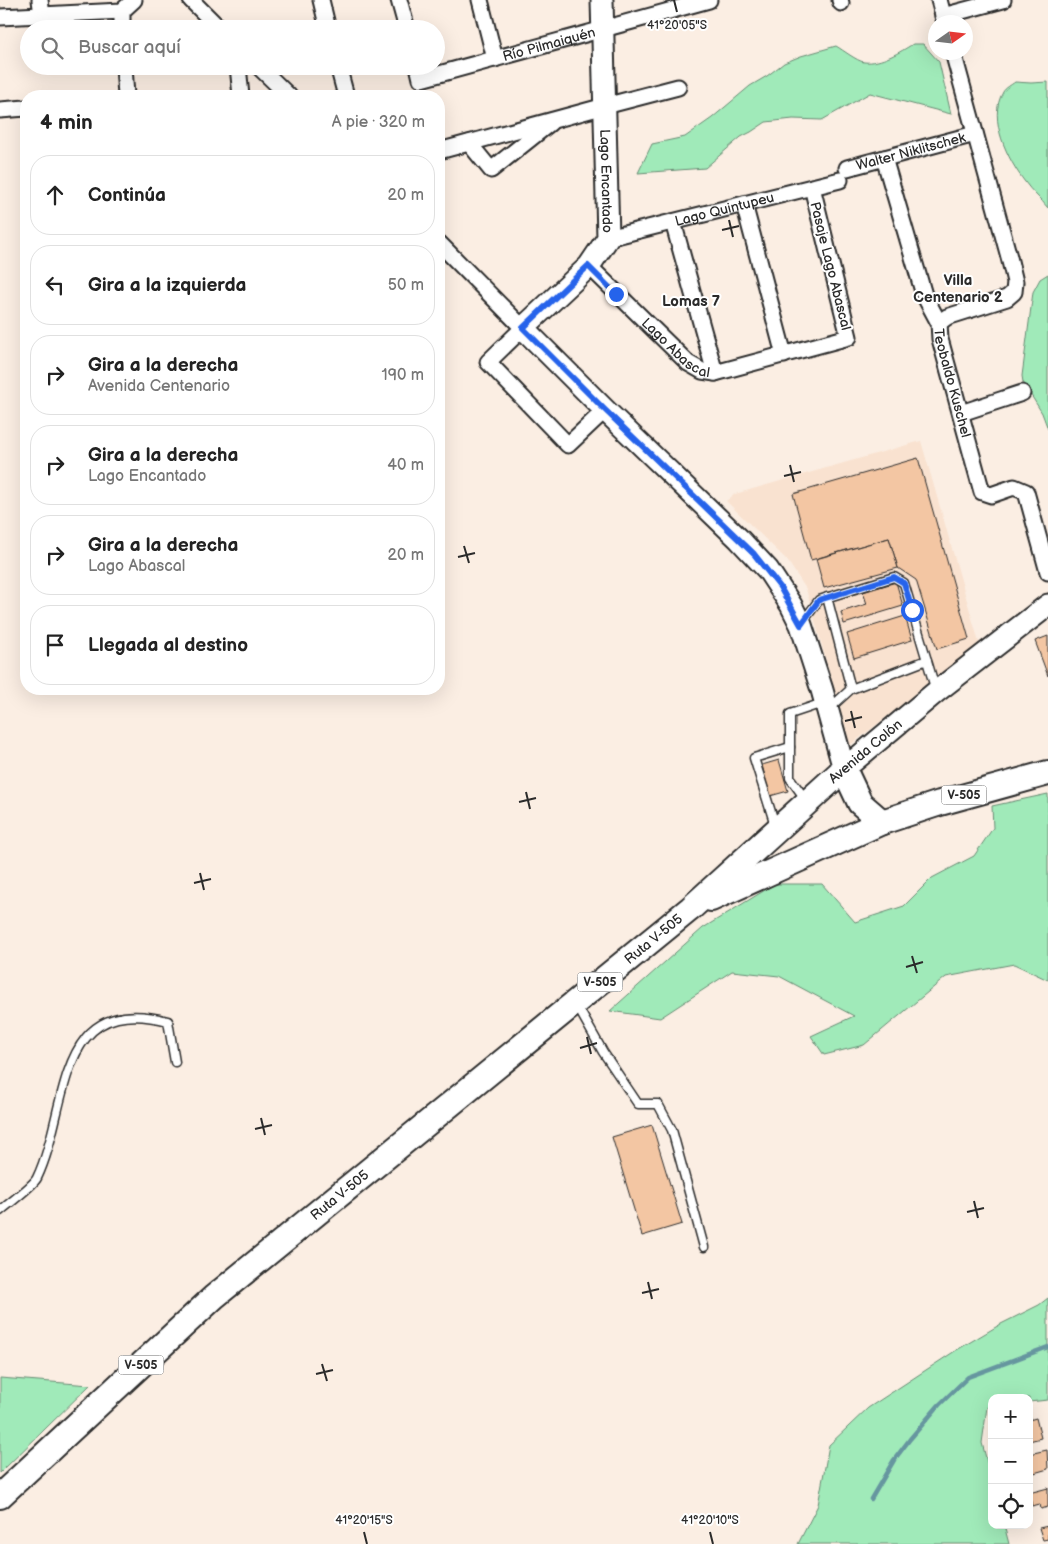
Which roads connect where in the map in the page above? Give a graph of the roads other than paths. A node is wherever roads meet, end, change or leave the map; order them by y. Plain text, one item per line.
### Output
1 (134, 0) edge
2 (191, 0) edge
3 (399, 0) edge
4 (480, 0) edge
5 (602, 0) edge
6 (709, 0) edge
7 (939, 0) edge
8 (1003, 0) edge
9 (320, 1) edge
10 (41, 8) edge
11 (122, 12) junction
12 (943, 15) edge
13 (956, 15) edge
14 (0, 17) edge
15 (122, 20) edge
16 (211, 20) edge
17 (325, 20) edge
18 (405, 20) edge
19 (603, 29) junction
20 (495, 59) junction
21 (955, 60) edge
22 (445, 73) edge
23 (125, 75) edge
24 (239, 75) edge
25 (267, 75) edge
26 (340, 75) edge
27 (421, 75) edge
28 (437, 75) edge
29 (678, 87) dead end
30 (126, 90) edge
31 (240, 90) edge
32 (283, 90) edge
33 (344, 90) edge
34 (604, 106) junction
35 (20, 108) edge
36 (0, 110) edge
37 (555, 119) junction
38 (975, 134) junction
39 (468, 143) junction
40 (445, 149) edge
41 (884, 158) junction
42 (844, 174) joint
43 (812, 187) junction
44 (744, 204) junction
45 (673, 222) junction
46 (608, 238) junction
47 (445, 249) edge
48 (588, 266) junction
49 (939, 323) junction
50 (523, 328) junction
51 (784, 355) junction
52 (715, 373) junction
53 (1022, 393) dead end
54 (605, 410) junction
55 (961, 413) junction
56 (1048, 572) edge
57 (828, 597) junction
58 (1048, 605) edge
59 (801, 625) junction
60 (927, 660) junction
61 (851, 689) junction
62 (936, 692) junction
63 (826, 706) junction
64 (790, 748) junction
65 (844, 768) junction
66 (1048, 773) edge
67 (807, 802) junction
68 (882, 822) junction
69 (776, 830) junction
70 (691, 908) junction
71 (575, 1002) junction
72 (175, 1062) dead end
73 (0, 1211) edge
74 (704, 1247) dead end
75 (0, 1496) edge

1 - 11 street
2 - 16 street
3 - 18 street
4 - 20 street
5 - 19 street, Lago Encantado
6 - 19 street, Río Pilmaiquén
7 - 12 street
8 - 13 street
9 - 17 street
10 - 11 street
10 - 14 street
11 - 15 street
19 - 20 street, Río Pilmaiquén
19 - 34 street, Lago Encantado
20 - 22 street, Río Pilmaiquén
21 - 38 street, Teobaldo Kuschel
23 - 30 street
24 - 31 street
25 - 32 street
26 - 33 street
27 - 28 street, Río Pilmaiquén
29 - 34 street
34 - 37 street
34 - 46 street, Lago Encantado
35 - 36 street
37 - 39 street
37 - 39 street
38 - 41 street, Walter Niklitschek
38 - 49 street, Teobaldo Kuschel
39 - 40 street
41 - 42 street, Walter Niklitschek
41 - 49 street
42 - 43 street, Lago Quintupeu
43 - 44 street, Lago Quintupeu
43 - 51 street, Pasaje Lago Abascal
44 - 45 street, Lago Quintupeu
44 - 51 street
45 - 46 street, Lago Quintupeu
45 - 52 street
46 - 48 street, Lago Encantado
47 - 50 street
48 - 50 street, Lago Encantado
48 - 52 street, Lago Abascal
49 - 55 street, Teobaldo Kuschel
50 - 54 street
50 - 54 street
51 - 52 street, Lago Abascal
53 - 55 street
54 - 59 street
55 - 56 street, Teobaldo Kuschel
57 - 59 lane
57 - 60 lane
57 - 61 lane
58 - 62 street, Avenida Colón
59 - 63 street
60 - 61 lane
60 - 62 lane
61 - 63 lane
62 - 65 street, Avenida Colón
63 - 64 lane
63 - 65 street
64 - 67 lane
64 - 69 lane
65 - 67 main road, Avenida Colón / V-505
65 - 68 main road
66 - 68 main road, V-505
67 - 69 main road, Avenida Colón / V-505
68 - 70 main road
69 - 70 main road, Avenida Colón / V-505
70 - 71 main road, Ruta V-505 / V-505
71 - 74 lane
71 - 75 main road, Ruta V-505 / V-505
72 - 73 lane

